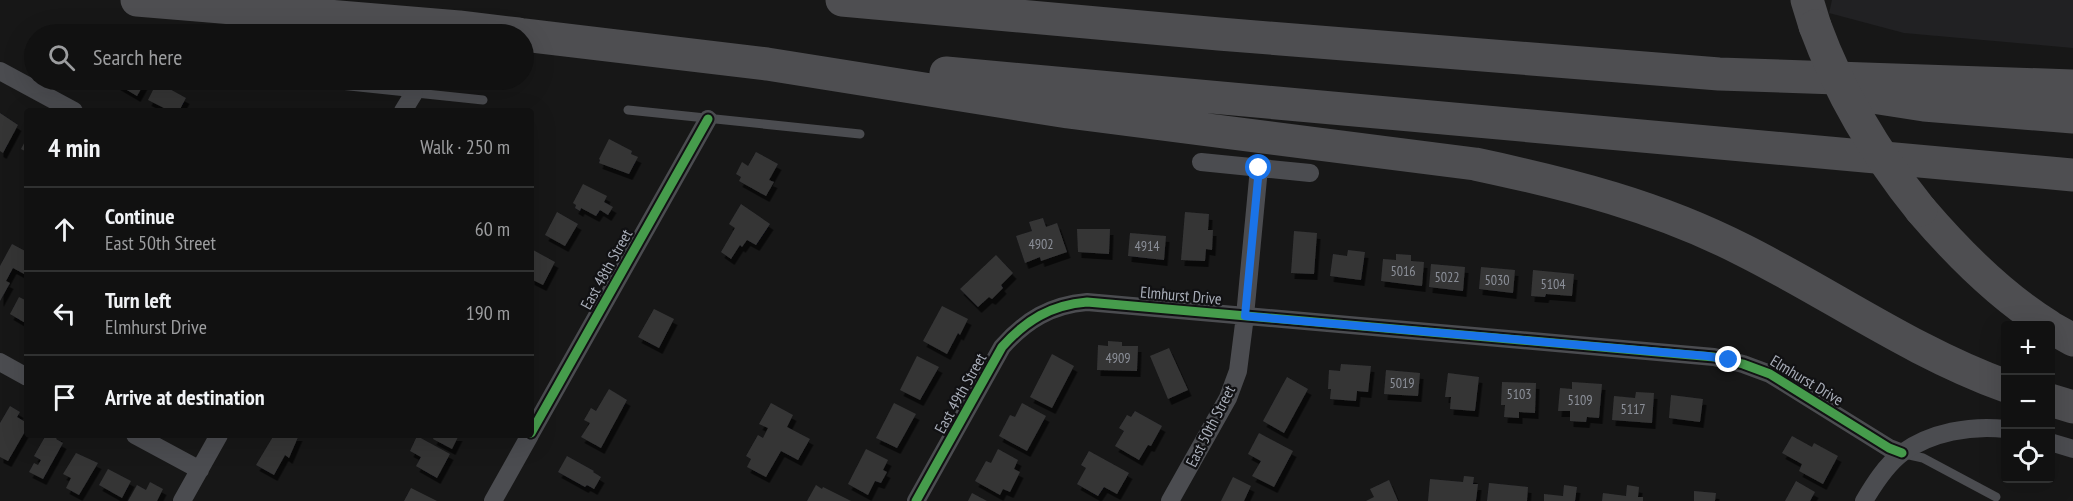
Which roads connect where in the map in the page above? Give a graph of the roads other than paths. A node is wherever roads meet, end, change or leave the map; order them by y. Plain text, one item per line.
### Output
1 (137, 0) edge
2 (842, 0) edge
3 (1811, 13) edge
4 (423, 24) edge
5 (534, 36) edge
6 (767, 64) junction
7 (0, 71) edge
8 (1719, 74) junction
9 (24, 84) edge
10 (2073, 86) edge
11 (35, 90) edge
12 (386, 90) edge
13 (414, 93) junction
14 (483, 100) dead end
15 (68, 108) edge
16 (405, 108) edge
17 (628, 110) dead end
18 (2073, 117) edge
19 (708, 119) junction
20 (860, 134) dead end
21 (1201, 162) dead end
22 (1259, 168) junction
23 (1310, 173) dead end
24 (2073, 175) edge
25 (1044, 313) joint
26 (1245, 316) junction
27 (2043, 321) edge
28 (2055, 329) edge
29 (2073, 340) edge
30 (0, 363) edge
31 (24, 375) edge
32 (2001, 384) edge
33 (2055, 402) edge
34 (2073, 407) edge
35 (534, 427) edge
36 (2001, 429) edge
37 (141, 438) edge
38 (217, 438) edge
39 (528, 438) edge
40 (2055, 444) edge
41 (2073, 449) edge
42 (1902, 453) junction
43 (200, 470) junction
44 (1996, 497) dead end
45 (182, 501) edge
46 (493, 501) edge
47 (916, 501) edge
48 (1170, 501) edge
49 (1864, 501) edge

1 - 4 highway
2 - 8 highway
3 - 27 highway, bridge
5 - 6 highway
6 - 24 highway
6 - 32 highway
7 - 9 street
8 - 10 highway
8 - 18 highway
11 - 15 street
12 - 13 lane
13 - 14 lane
13 - 16 street
17 - 19 lane
19 - 20 lane
19 - 35 street, East 48th Street
21 - 22 street
22 - 23 street
22 - 26 street, East 50th Street
25 - 26 street, Elmhurst Drive
25 - 47 street, East 49th Street
26 - 42 street, Elmhurst Drive
26 - 48 street, East 50th Street
28 - 29 highway
30 - 31 street
33 - 34 highway
36 - 42 street
37 - 43 street
38 - 43 street
39 - 46 street, East 48th Street
40 - 41 street
42 - 44 lane, Elmhurst Drive
42 - 49 street
43 - 45 street

